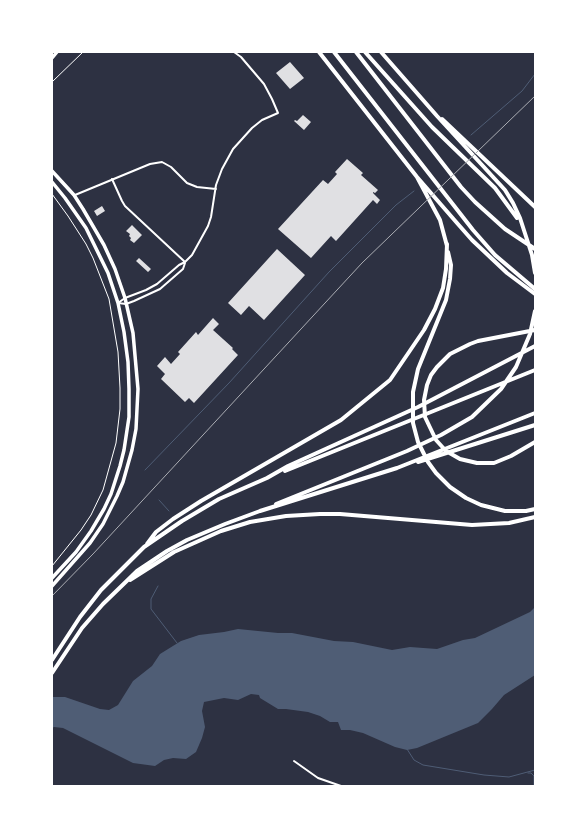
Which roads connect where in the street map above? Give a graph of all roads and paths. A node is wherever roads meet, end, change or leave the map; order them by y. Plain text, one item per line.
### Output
1 (58, 52) edge
2 (83, 52) edge
3 (234, 52) edge
4 (319, 52) edge
5 (334, 52) edge
6 (356, 52) edge
7 (365, 52) edge
8 (381, 52) edge
9 (52, 58) edge
10 (52, 82) edge
11 (420, 97) junction
12 (52, 171) edge
13 (417, 177) junction
14 (112, 179) junction
15 (52, 182) edge
16 (216, 189) junction
17 (52, 194) edge
18 (74, 196) junction
19 (534, 206) edge
20 (525, 232) junction
21 (447, 244) junction
22 (535, 249) edge
23 (185, 262) junction
24 (535, 273) edge
25 (535, 289) edge
26 (535, 294) edge
27 (125, 298) junction
28 (118, 303) junction
29 (126, 304) junction
30 (535, 311) edge
31 (535, 330) edge
32 (535, 346) edge
33 (535, 370) edge
34 (535, 413) edge
35 (535, 425) edge
36 (535, 442) edge
37 (397, 468) junction
38 (267, 478) junction
39 (535, 510) edge
40 (260, 511) junction
41 (535, 517) edge
42 (144, 547) junction
43 (52, 566) edge
44 (52, 578) edge
45 (127, 583) junction
46 (52, 586) edge
47 (52, 660) edge
48 (52, 673) edge
49 (294, 762) dead end
50 (340, 786) edge

1 - 9 main road
2 - 10 path
3 - 16 street
4 - 13 highway
5 - 25 highway
6 - 22 highway
7 - 20 highway
8 - 11 highway
11 - 19 highway
11 - 20 highway
12 - 18 main road
13 - 21 highway
13 - 26 highway
14 - 16 street
14 - 18 street
14 - 23 street
15 - 28 main road
16 - 23 street
17 - 43 path
18 - 27 main road
20 - 24 highway
21 - 39 highway
21 - 42 highway
23 - 27 street
23 - 29 street
27 - 28 street
27 - 29 main road
28 - 29 street
28 - 44 main road
29 - 46 main road
30 - 40 highway
31 - 36 highway
32 - 38 highway
33 - 38 highway
34 - 37 highway
35 - 37 highway
37 - 40 highway
38 - 42 highway
40 - 45 highway
41 - 45 highway
42 - 47 highway
45 - 48 highway
49 - 50 street

